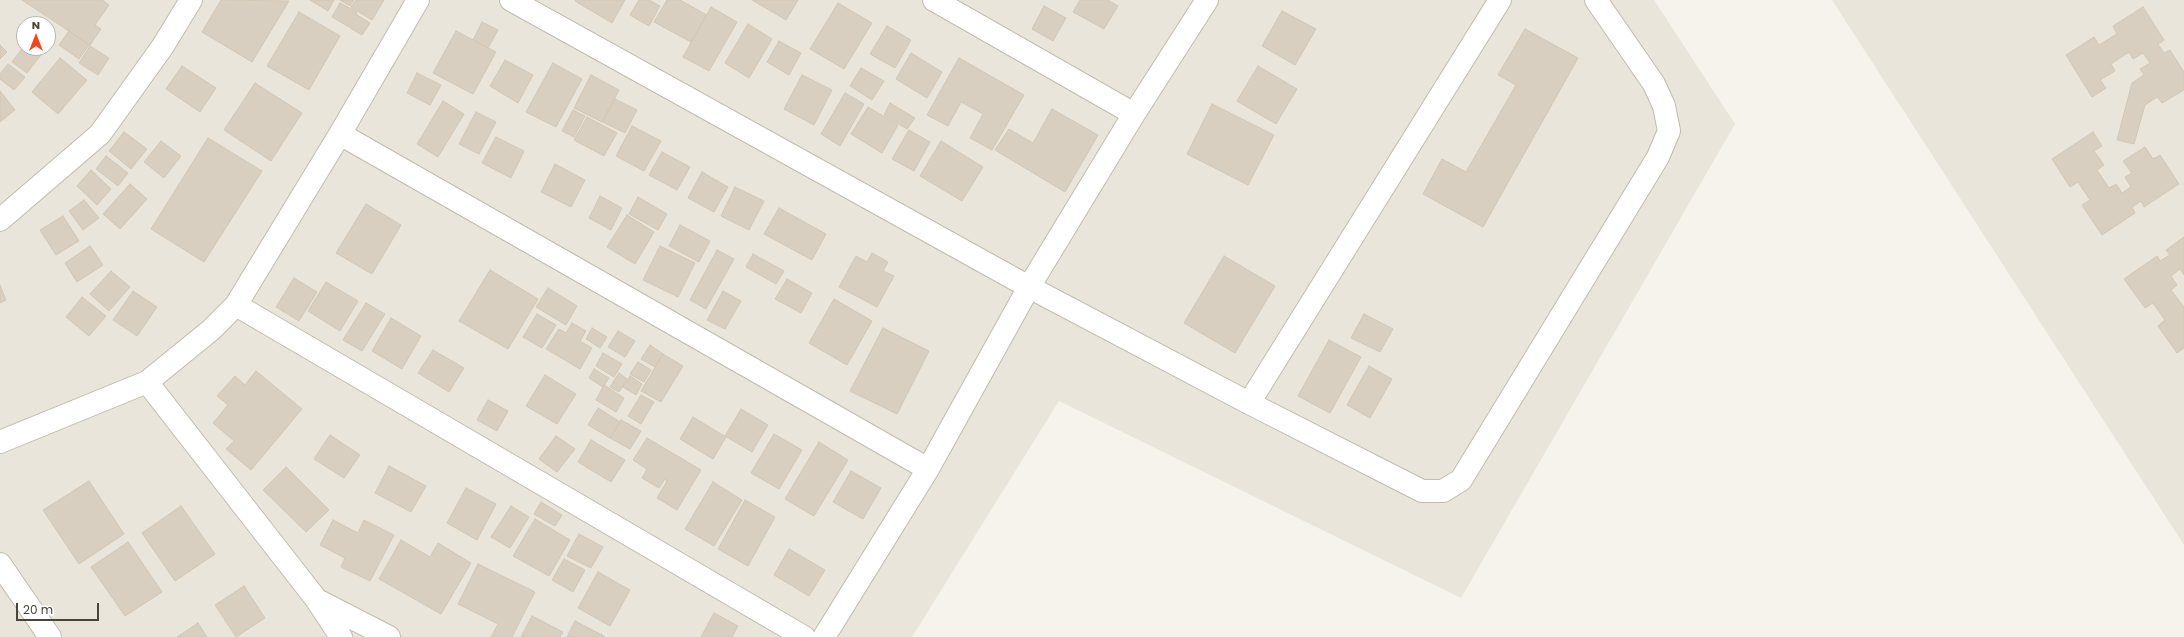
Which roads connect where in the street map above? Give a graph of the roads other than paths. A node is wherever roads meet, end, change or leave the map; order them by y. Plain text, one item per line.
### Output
1 (190, 0) edge
2 (418, 0) edge
3 (511, 0) edge
4 (934, 0) edge
5 (1207, 0) edge
6 (1500, 0) edge
7 (1596, 0) edge
8 (1134, 114) junction
9 (340, 134) junction
10 (0, 220) edge
11 (1029, 288) junction
12 (236, 305) junction
13 (147, 382) junction
14 (1249, 403) junction
15 (0, 442) edge
16 (928, 469) junction
17 (0, 564) edge
18 (316, 599) junction
19 (50, 637) edge
20 (341, 637) edge
21 (389, 637) edge
22 (804, 637) edge
23 (824, 637) edge

1 - 10 street
2 - 9 street
3 - 11 street
4 - 8 street
5 - 8 street
6 - 14 street
7 - 14 street
8 - 11 street
9 - 12 street
9 - 16 street
11 - 14 street
11 - 16 street
12 - 13 street
12 - 22 street
13 - 15 street
13 - 18 street
16 - 23 street
17 - 19 street
18 - 20 street
18 - 21 street

